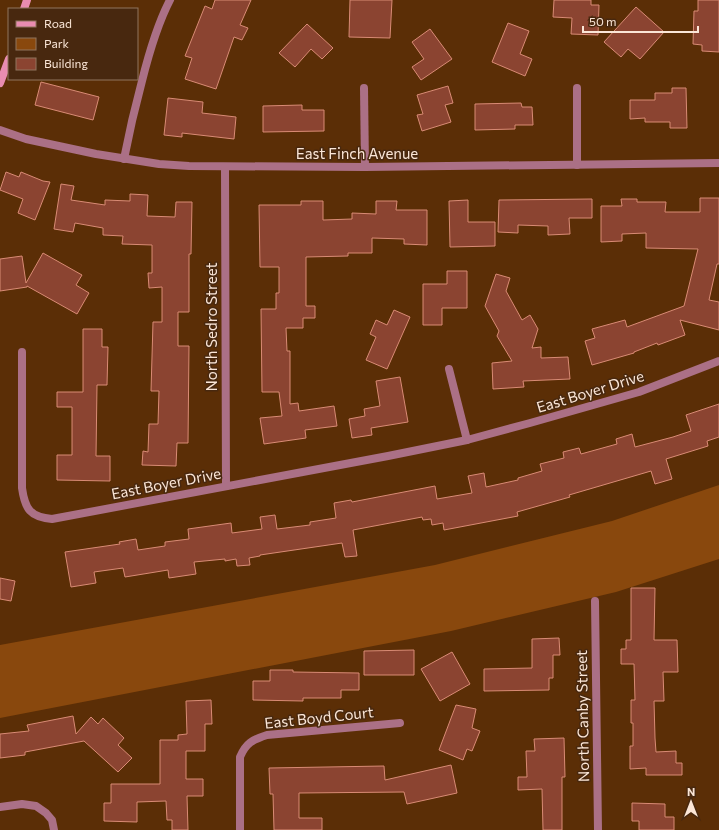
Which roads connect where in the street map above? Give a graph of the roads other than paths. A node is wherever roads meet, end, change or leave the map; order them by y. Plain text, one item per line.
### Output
1 (170, 0) edge
2 (8, 62) edge
3 (0, 83) edge
4 (364, 88) dead end
5 (577, 88) dead end
6 (0, 130) edge
7 (124, 159) junction
8 (719, 163) edge
9 (577, 164) junction
10 (225, 167) junction
11 (365, 167) junction
12 (22, 352) dead end
13 (719, 361) edge
14 (449, 369) dead end
15 (467, 440) junction
16 (226, 486) junction
17 (595, 601) dead end
18 (400, 723) dead end
19 (0, 807) edge
20 (54, 830) edge
21 (240, 830) edge
22 (598, 830) edge

1 - 7 street
2 - 3 street
4 - 11 street
5 - 9 street
6 - 7 street, East Finch Avenue
7 - 10 street, East Finch Avenue
8 - 9 street, East Finch Avenue
9 - 11 street, East Finch Avenue
10 - 11 street, East Finch Avenue
10 - 16 street, North Sedro Street
12 - 16 street, East Boyer Drive
13 - 15 street, East Boyer Drive
14 - 15 street
15 - 16 street, East Boyer Drive
17 - 22 street, North Canby Street
18 - 21 street, East Boyd Court
19 - 20 street

